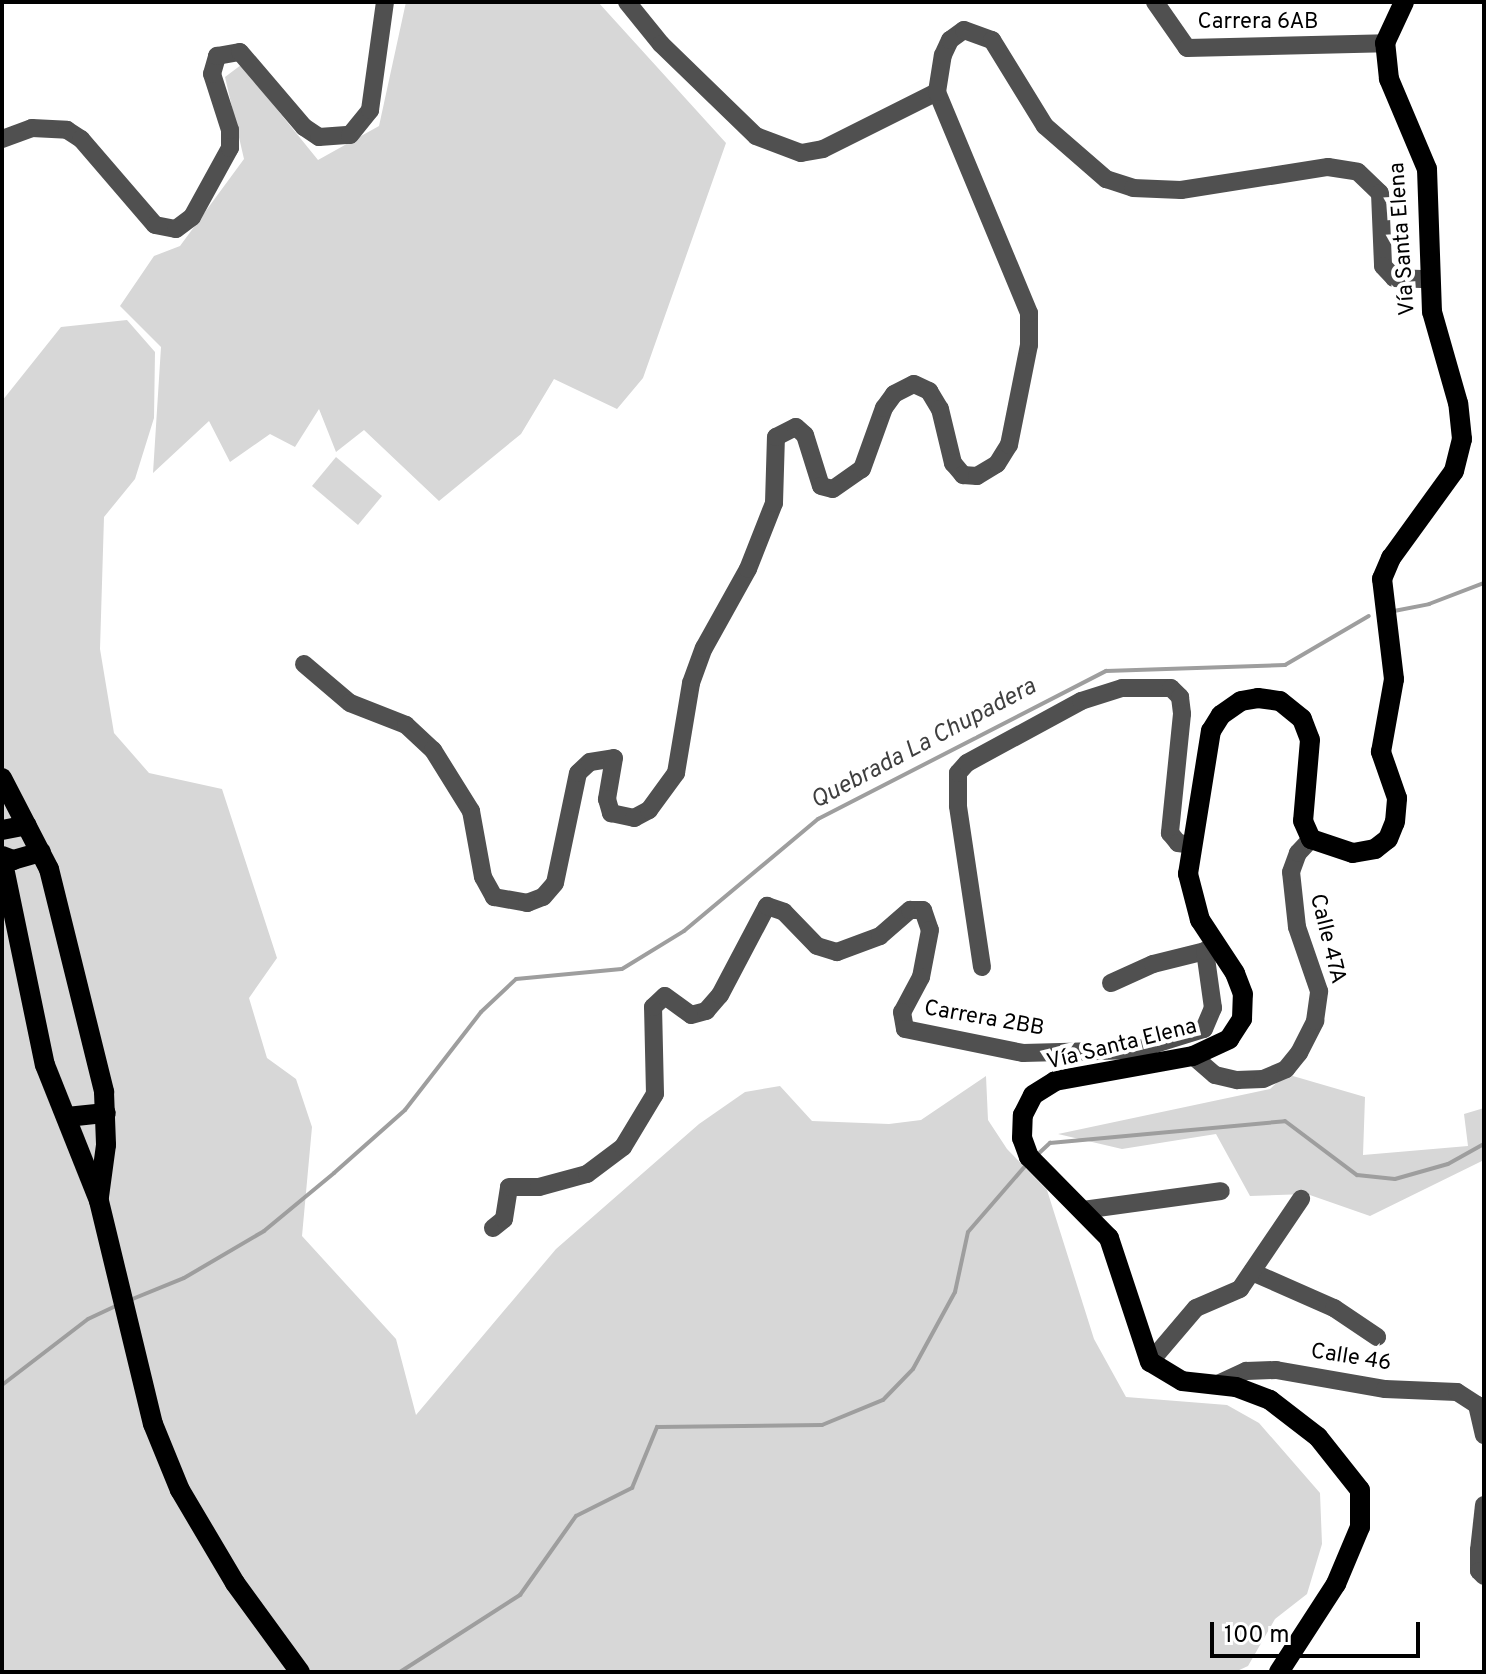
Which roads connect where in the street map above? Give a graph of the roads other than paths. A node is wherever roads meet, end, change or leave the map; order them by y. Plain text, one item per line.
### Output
1 (385, 2) edge
2 (627, 2) edge
3 (1155, 2) edge
4 (1404, 2) edge
5 (1385, 43) junction
6 (937, 92) junction
7 (2, 139) edge
8 (1428, 279) junction
9 (304, 664) dead end
10 (2, 778) edge
11 (27, 825) junction
12 (2, 830) edge
13 (1311, 839) junction
14 (1192, 845) junction
15 (41, 852) junction
16 (2, 857) edge
17 (1211, 949) junction
18 (982, 967) dead end
19 (1111, 983) dead end
20 (1193, 1056) junction
21 (106, 1113) junction
22 (67, 1117) junction
23 (73, 1137) junction
24 (106, 1145) junction
25 (1221, 1191) dead end
26 (1301, 1199) dead end
27 (101, 1208) junction
28 (1083, 1210) junction
29 (493, 1228) dead end
30 (1252, 1272) junction
31 (1377, 1337) dead end
32 (1150, 1362) junction
33 (1218, 1384) junction
34 (1484, 1435) edge
35 (1484, 1505) edge
36 (1481, 1574) edge
37 (300, 1672) edge
38 (1279, 1672) edge

1 - 7 street
2 - 6 street
3 - 5 street, Carrera 6AB
4 - 5 main road
5 - 8 main road, Vía Santa Elena
6 - 8 street
6 - 9 street
8 - 13 main road, Vía Santa Elena
10 - 11 main road
11 - 12 main road
11 - 15 main road
13 - 14 main road, Vía Santa Elena
13 - 20 street, Calle 47A
14 - 17 main road, Vía Santa Elena
14 - 18 street
15 - 16 main road
15 - 21 main road
16 - 22 main road
17 - 19 street
17 - 20 main road, Vía Santa Elena
17 - 29 street, Carrera 2BB
20 - 28 main road, Vía Santa Elena
21 - 22 main road
21 - 24 main road
22 - 23 main road
23 - 24 main road
23 - 27 main road
24 - 27 main road
25 - 28 street
26 - 30 street
27 - 37 main road
28 - 32 main road, Vía Santa Elena
30 - 31 street
30 - 32 street
32 - 33 main road
33 - 34 street, Calle 46
33 - 38 main road
35 - 36 street

